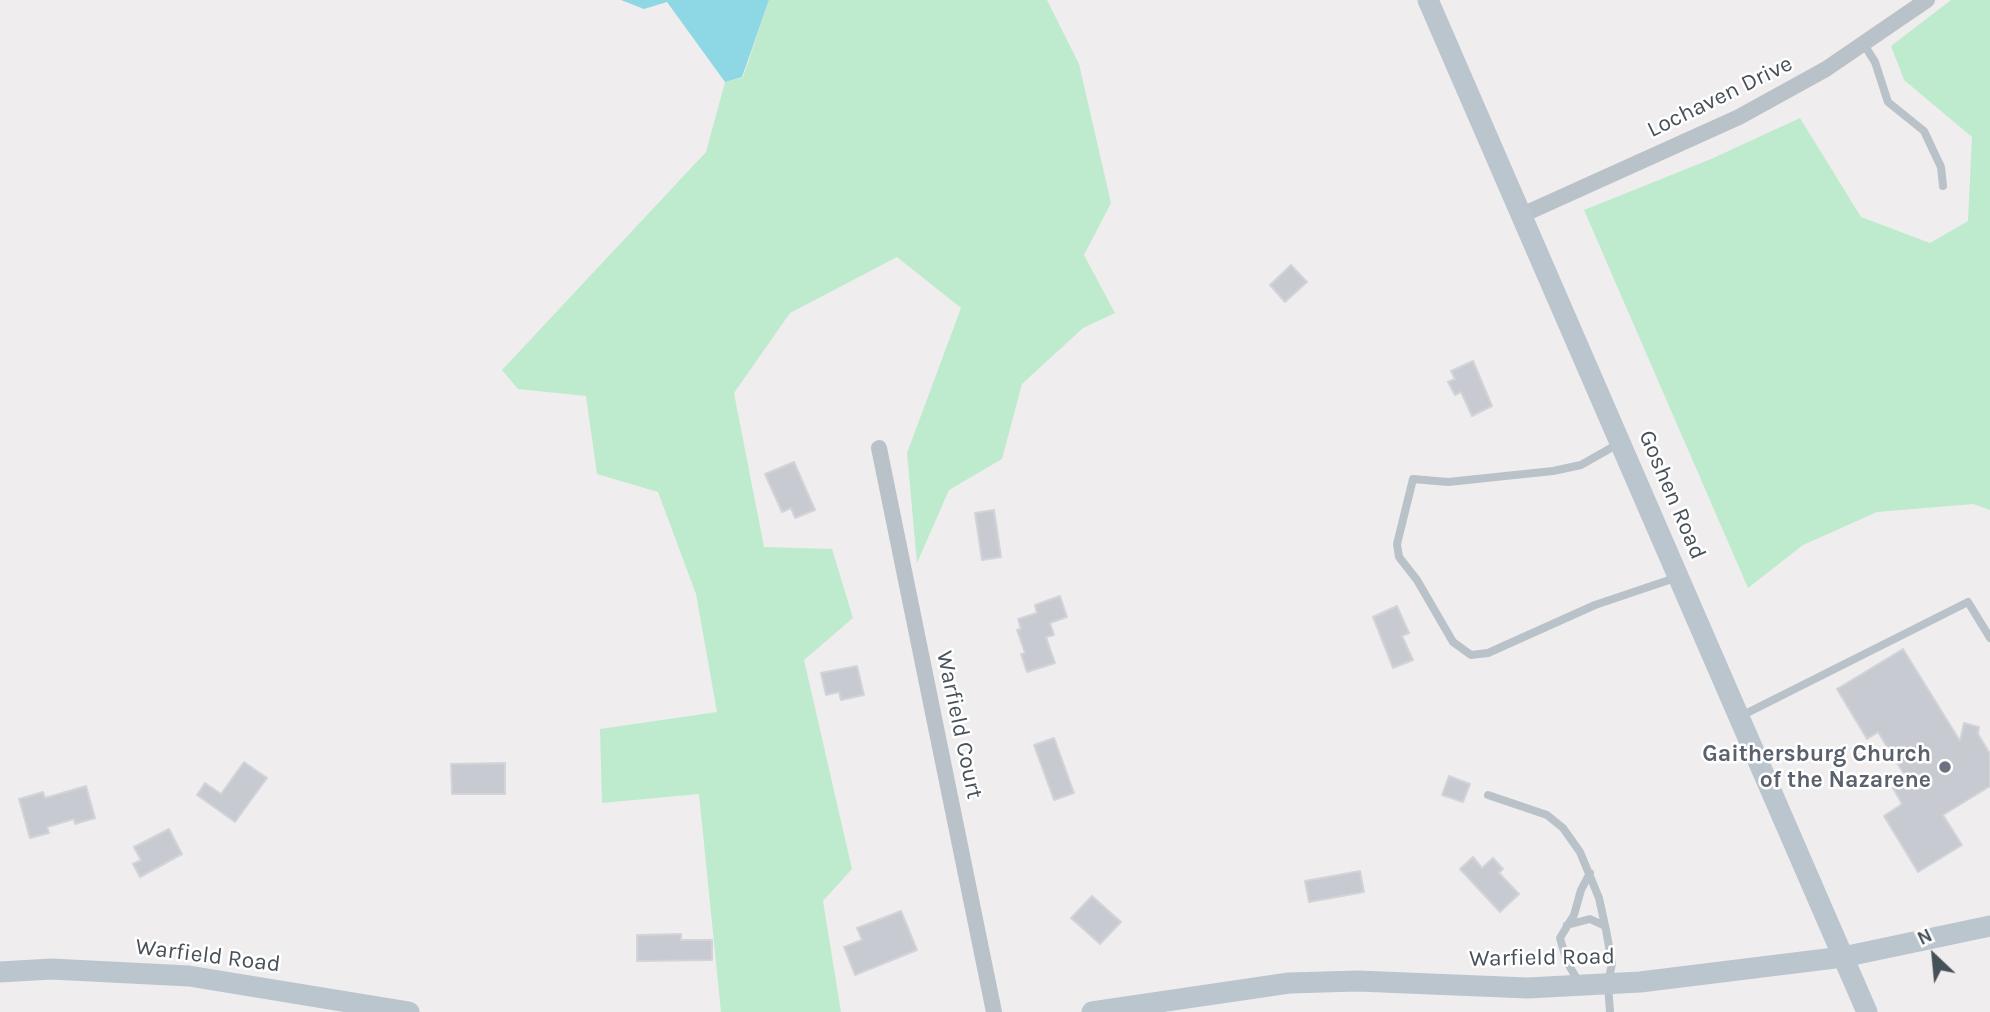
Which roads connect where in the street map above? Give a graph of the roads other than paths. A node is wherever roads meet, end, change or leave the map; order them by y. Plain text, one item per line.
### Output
1 (1428, 0) edge
2 (1927, 0) edge
3 (1863, 43) junction
4 (1943, 186) dead end
5 (1522, 215) junction
6 (1620, 443) junction
7 (879, 448) dead end
8 (1678, 577) junction
9 (1990, 638) edge
10 (1739, 717) junction
11 (1488, 796) dead end
12 (1590, 873) junction
13 (1567, 925) junction
14 (1605, 926) junction
15 (1990, 926) edge
16 (1843, 957) junction
17 (0, 972) edge
18 (1608, 985) junction
19 (1581, 986) junction
20 (409, 1012) edge
21 (994, 1012) edge
22 (1092, 1012) edge
23 (1610, 1012) edge
24 (1867, 1012) edge

1 - 5 street, Goshen Road
2 - 3 street, Lochaven Drive
3 - 4 lane
3 - 5 street, Lochaven Drive
5 - 6 street, Goshen Road
6 - 8 street, Goshen Road
6 - 8 lane
7 - 21 street, Warfield Court
8 - 10 street, Goshen Road
9 - 10 lane
10 - 16 street, Goshen Road
11 - 12 lane
12 - 13 lane
12 - 14 lane
13 - 14 lane
13 - 19 lane
14 - 18 lane
15 - 16 street, Warfield Road
16 - 18 street, Warfield Road
16 - 24 street, Goshen Road
17 - 20 street, Warfield Road
18 - 19 street, Warfield Road
18 - 23 lane
19 - 22 street, Warfield Road

